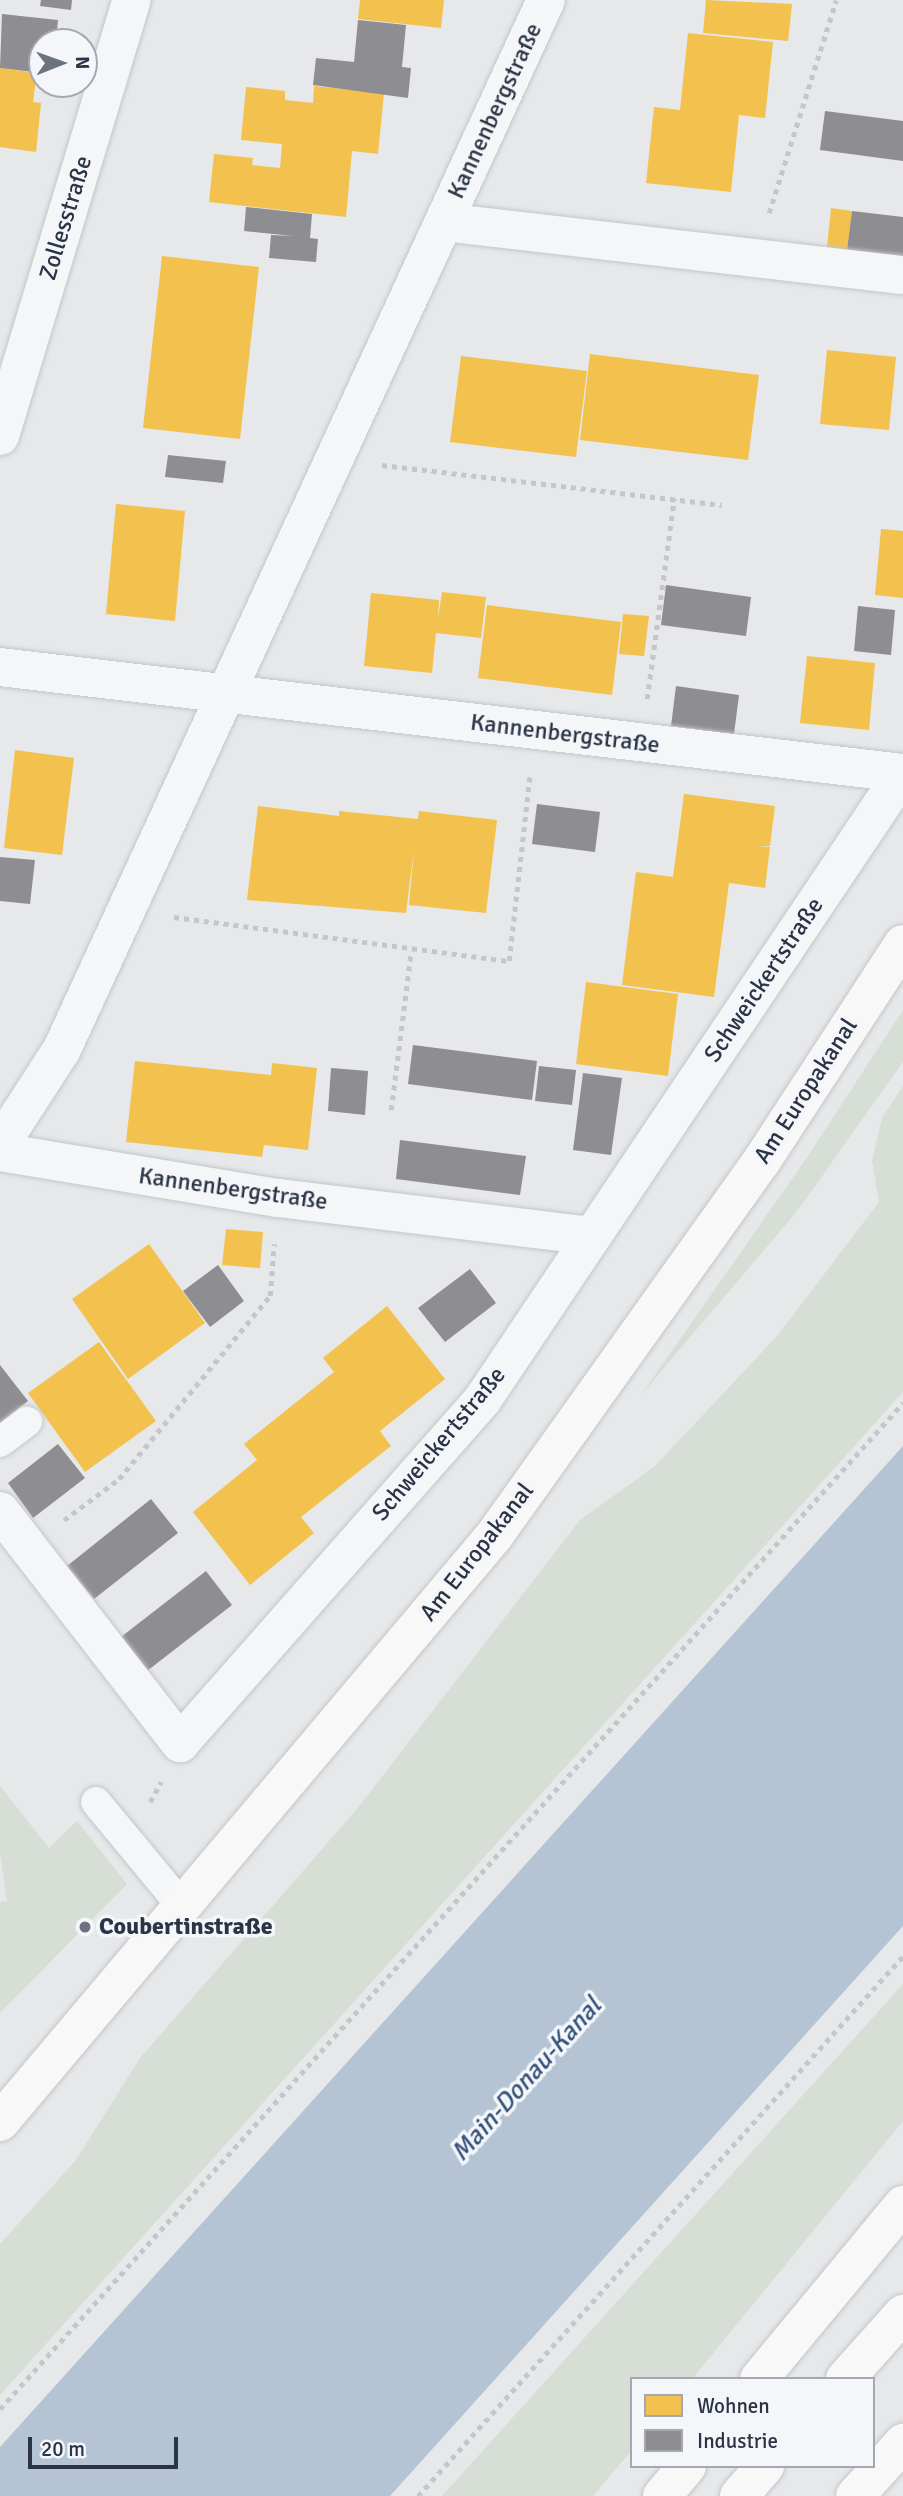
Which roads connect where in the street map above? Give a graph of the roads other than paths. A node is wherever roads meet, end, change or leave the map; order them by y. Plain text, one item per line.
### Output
1 (132, 0) edge
2 (545, 0) edge
3 (444, 222) junction
4 (903, 275) edge
5 (0, 436) edge
6 (0, 667) edge
7 (226, 694) junction
8 (903, 773) edge
9 (903, 944) edge
10 (0, 1146) edge
11 (0, 1152) edge
12 (592, 1236) junction
13 (27, 1422) dead end
14 (0, 1442) edge
15 (0, 1511) edge
16 (96, 1802) dead end
17 (182, 1906) junction
18 (0, 2122) edge
19 (903, 2205) edge
20 (903, 2314) edge
21 (762, 2377) edge
22 (847, 2377) edge
23 (903, 2443) edge
24 (685, 2468) edge
25 (763, 2468) edge
26 (662, 2496) edge
27 (739, 2496) edge
28 (855, 2496) edge

1 - 5 street, Zollesstraße
2 - 3 street, Kannenbergstraße
3 - 4 street, Kannenbergstraße
3 - 7 street, Kannenbergstraße
6 - 7 street
7 - 8 street, Kannenbergstraße
7 - 10 street, Kannenbergstraße
8 - 12 street, Schweickertstraße
9 - 17 main road, Am Europakanal
11 - 12 street, Kannenbergstraße
12 - 15 street, Schweickertstraße
13 - 14 lane
16 - 17 lane
17 - 18 main road, Am Europakanal
19 - 21 main road
20 - 22 main road
23 - 28 main road
24 - 26 main road
25 - 27 main road

